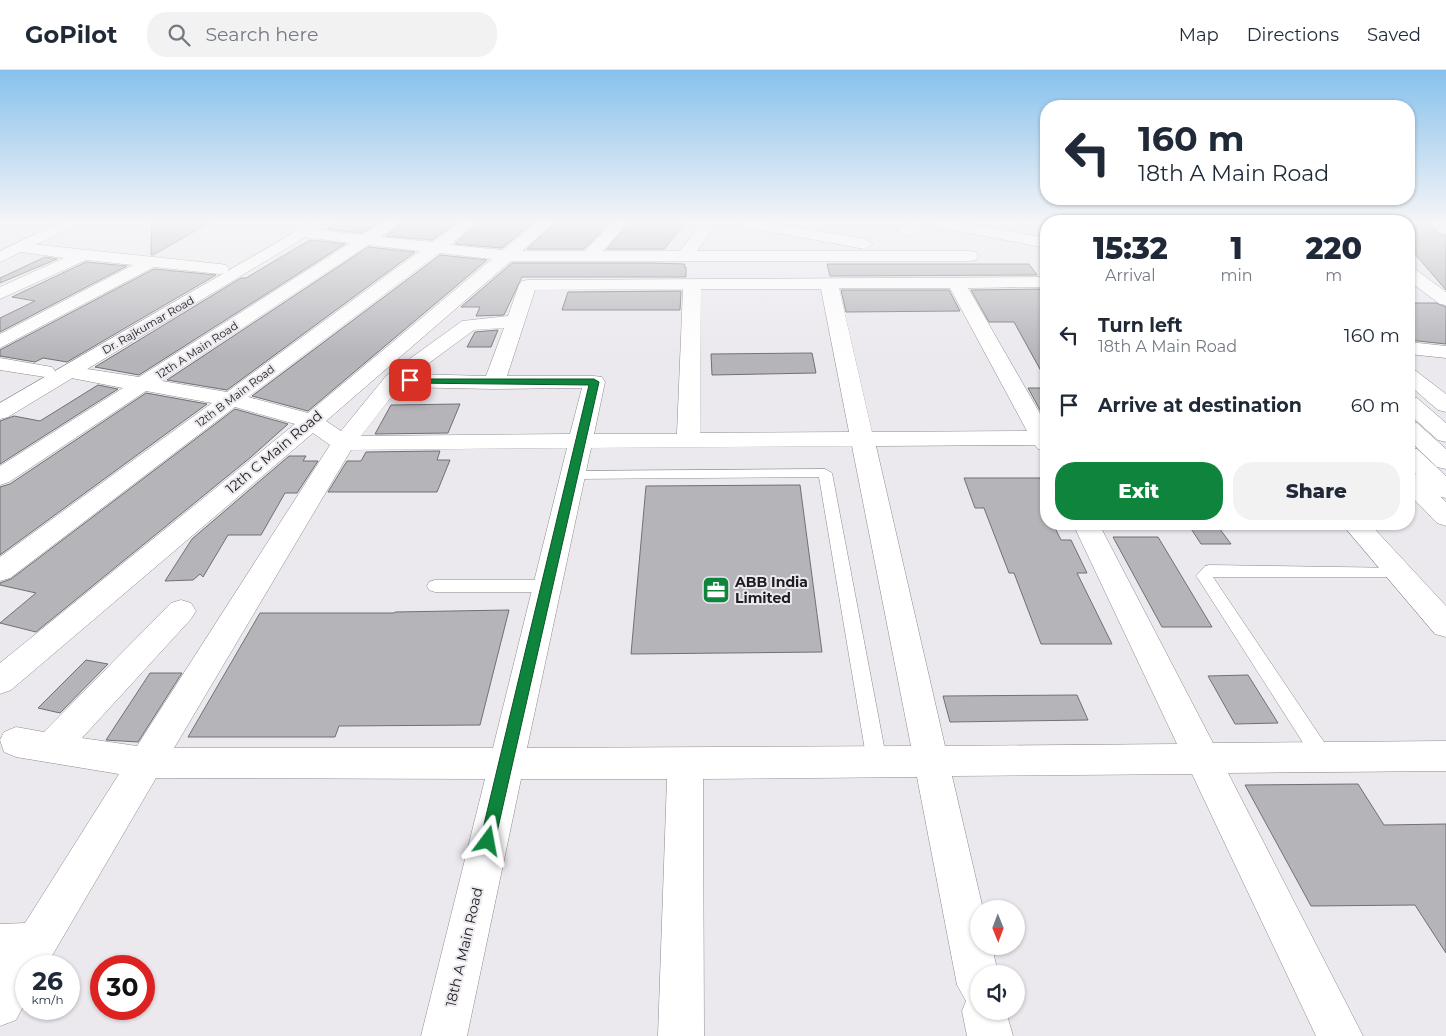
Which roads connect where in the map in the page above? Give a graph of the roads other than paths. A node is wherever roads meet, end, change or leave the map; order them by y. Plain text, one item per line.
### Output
1 (56, 267) edge
2 (141, 267) edge
3 (201, 267) edge
4 (224, 267) edge
5 (238, 267) edge
6 (323, 267) edge
7 (409, 267) edge
8 (496, 267) edge
9 (220, 269) junction
10 (1415, 277) edge
11 (956, 282) junction
12 (1040, 282) edge
13 (692, 284) junction
14 (829, 284) junction
15 (0, 294) edge
16 (1446, 300) edge
17 (516, 321) junction
18 (0, 342) edge
19 (1415, 349) edge
20 (1446, 352) edge
21 (0, 364) edge
22 (46, 371) junction
23 (68, 372) junction
24 (393, 380) junction
25 (1415, 380) edge
26 (494, 383) junction
27 (143, 385) junction
28 (0, 397) edge
29 (230, 399) junction
30 (1446, 405) edge
31 (1415, 408) edge
32 (0, 412) edge
33 (311, 421) junction
34 (1040, 431) edge
35 (1415, 434) edge
36 (1446, 435) edge
37 (863, 439) junction
38 (688, 440) junction
39 (1040, 440) edge
40 (581, 441) junction
41 (343, 443) junction
42 (1415, 460) edge
43 (1446, 462) edge
44 (573, 475) junction
45 (0, 477) edge
46 (1415, 486) edge
47 (1446, 490) edge
48 (1446, 517) edge
49 (1089, 530) edge
50 (1360, 530) edge
51 (0, 571) edge
52 (1398, 572) junction
53 (436, 586) dead end
54 (547, 586) junction
55 (181, 611) dead end
56 (1446, 626) edge
57 (0, 681) edge
58 (16, 742) dead end
59 (51, 748) junction
60 (1446, 756) edge
61 (1323, 757) junction
62 (1202, 758) junction
63 (877, 762) junction
64 (931, 762) junction
65 (145, 763) junction
66 (505, 764) junction
67 (685, 764) junction
68 (18, 945) edge
69 (975, 965) edge
70 (0, 1004) edge
71 (986, 1020) edge
72 (444, 1036) edge
73 (681, 1036) edge
74 (990, 1036) edge
75 (1340, 1036) edge

1 - 15 street
2 - 18 street
3 - 9 street
4 - 9 street, Dr. Rajkumar Road
5 - 23 street, Dr. Rajkumar Road
6 - 27 street, 12th A Main Road
7 - 29 street, 12th B Main Road
8 - 33 street, 12th C Main Road
9 - 22 street, Dr. Rajkumar Road
10 - 16 street
11 - 12 street
11 - 14 street
11 - 34 street
13 - 14 street
13 - 17 street
13 - 38 street
14 - 37 street
17 - 24 street
17 - 26 street
19 - 20 street
21 - 22 street
22 - 28 street, Dr. Rajkumar Road
23 - 27 street
23 - 32 street, Dr. Rajkumar Road
24 - 26 street, 18th A Main Road
24 - 41 street
25 - 30 street
26 - 40 street, 18th A Main Road
27 - 29 street
27 - 45 street, 12th A Main Road
29 - 33 street
29 - 51 street, 12th B Main Road
31 - 36 street
33 - 41 street
33 - 57 street, 12th C Main Road
35 - 43 street
37 - 38 street
37 - 39 street
37 - 64 street
38 - 40 street
40 - 41 street
40 - 44 street, 18th A Main Road
41 - 65 street
42 - 47 street
44 - 54 street, 18th A Main Road
44 - 63 lane
46 - 48 street
49 - 62 street
50 - 52 street
52 - 56 street
52 - 61 lane
53 - 54 lane
54 - 66 street, 18th A Main Road
55 - 59 street
58 - 59 street
59 - 65 street
60 - 61 street
61 - 62 street
62 - 64 street
62 - 75 street
63 - 64 street
63 - 67 street
64 - 69 street
65 - 66 street
65 - 68 street
66 - 67 street
66 - 72 street, 18th A Main Road
67 - 73 street
68 - 70 street
71 - 74 street

